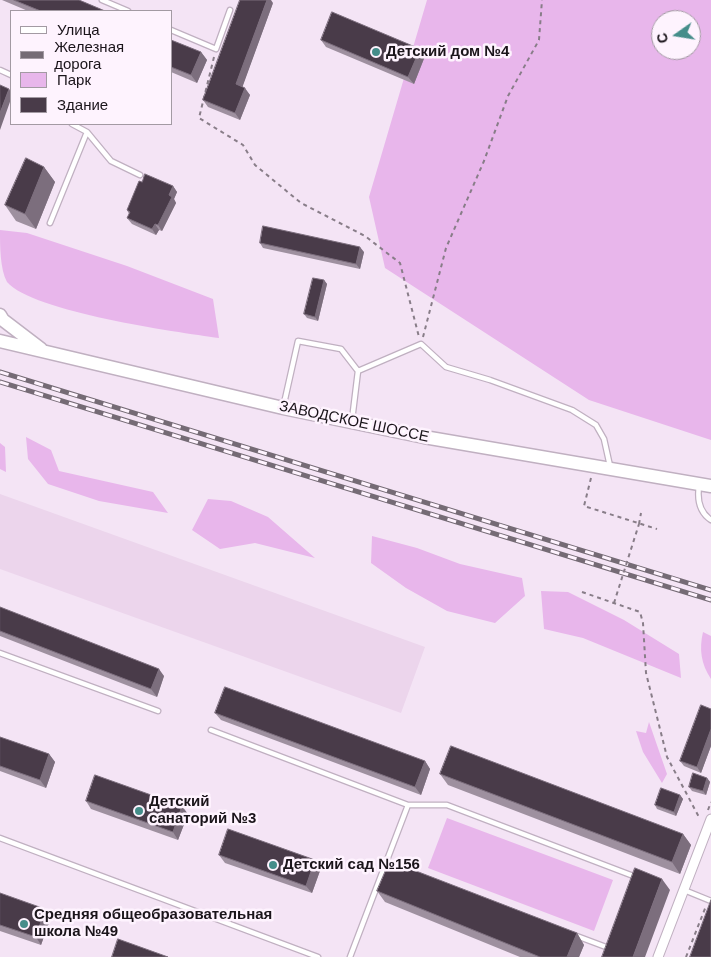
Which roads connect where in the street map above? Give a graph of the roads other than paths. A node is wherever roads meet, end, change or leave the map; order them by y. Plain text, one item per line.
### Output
1 (102, 0) edge
2 (126, 10) edge
3 (230, 10) dead end
4 (172, 30) edge
5 (74, 125) edge
6 (87, 132) junction
7 (140, 175) dead end
8 (50, 223) dead end
9 (0, 315) edge
10 (0, 341) edge
11 (45, 352) junction
12 (358, 371) junction
13 (283, 408) junction
14 (352, 422) junction
15 (610, 470) junction
16 (705, 485) edge
17 (711, 520) edge
18 (0, 653) edge
19 (158, 711) dead end
20 (211, 730) dead end
21 (408, 805) junction
22 (708, 824) edge
23 (0, 838) edge
24 (386, 863) junction
25 (395, 866) edge
26 (632, 886) edge
27 (684, 890) junction
28 (710, 900) edge
29 (569, 933) edge
30 (609, 938) edge
31 (318, 957) edge
32 (350, 957) edge
33 (658, 957) edge

1 - 2 lane
3 - 4 lane
5 - 6 lane
6 - 7 lane
6 - 8 lane
9 - 11 main road
10 - 11 main road, ЗАВОДСКОЕ ШОССЕ
11 - 13 main road, ЗАВОДСКОЕ ШОССЕ
12 - 13 lane
12 - 14 lane
12 - 15 lane
13 - 14 main road, ЗАВОДСКОЕ ШОССЕ
14 - 15 main road, ЗАВОДСКОЕ ШОССЕ
15 - 16 main road, ЗАВОДСКОЕ ШОССЕ
16 - 17 lane
18 - 19 lane
20 - 21 lane
21 - 24 lane
21 - 26 lane
22 - 27 street
23 - 31 lane
24 - 25 lane
24 - 32 lane
27 - 28 lane
27 - 33 street
29 - 30 lane

